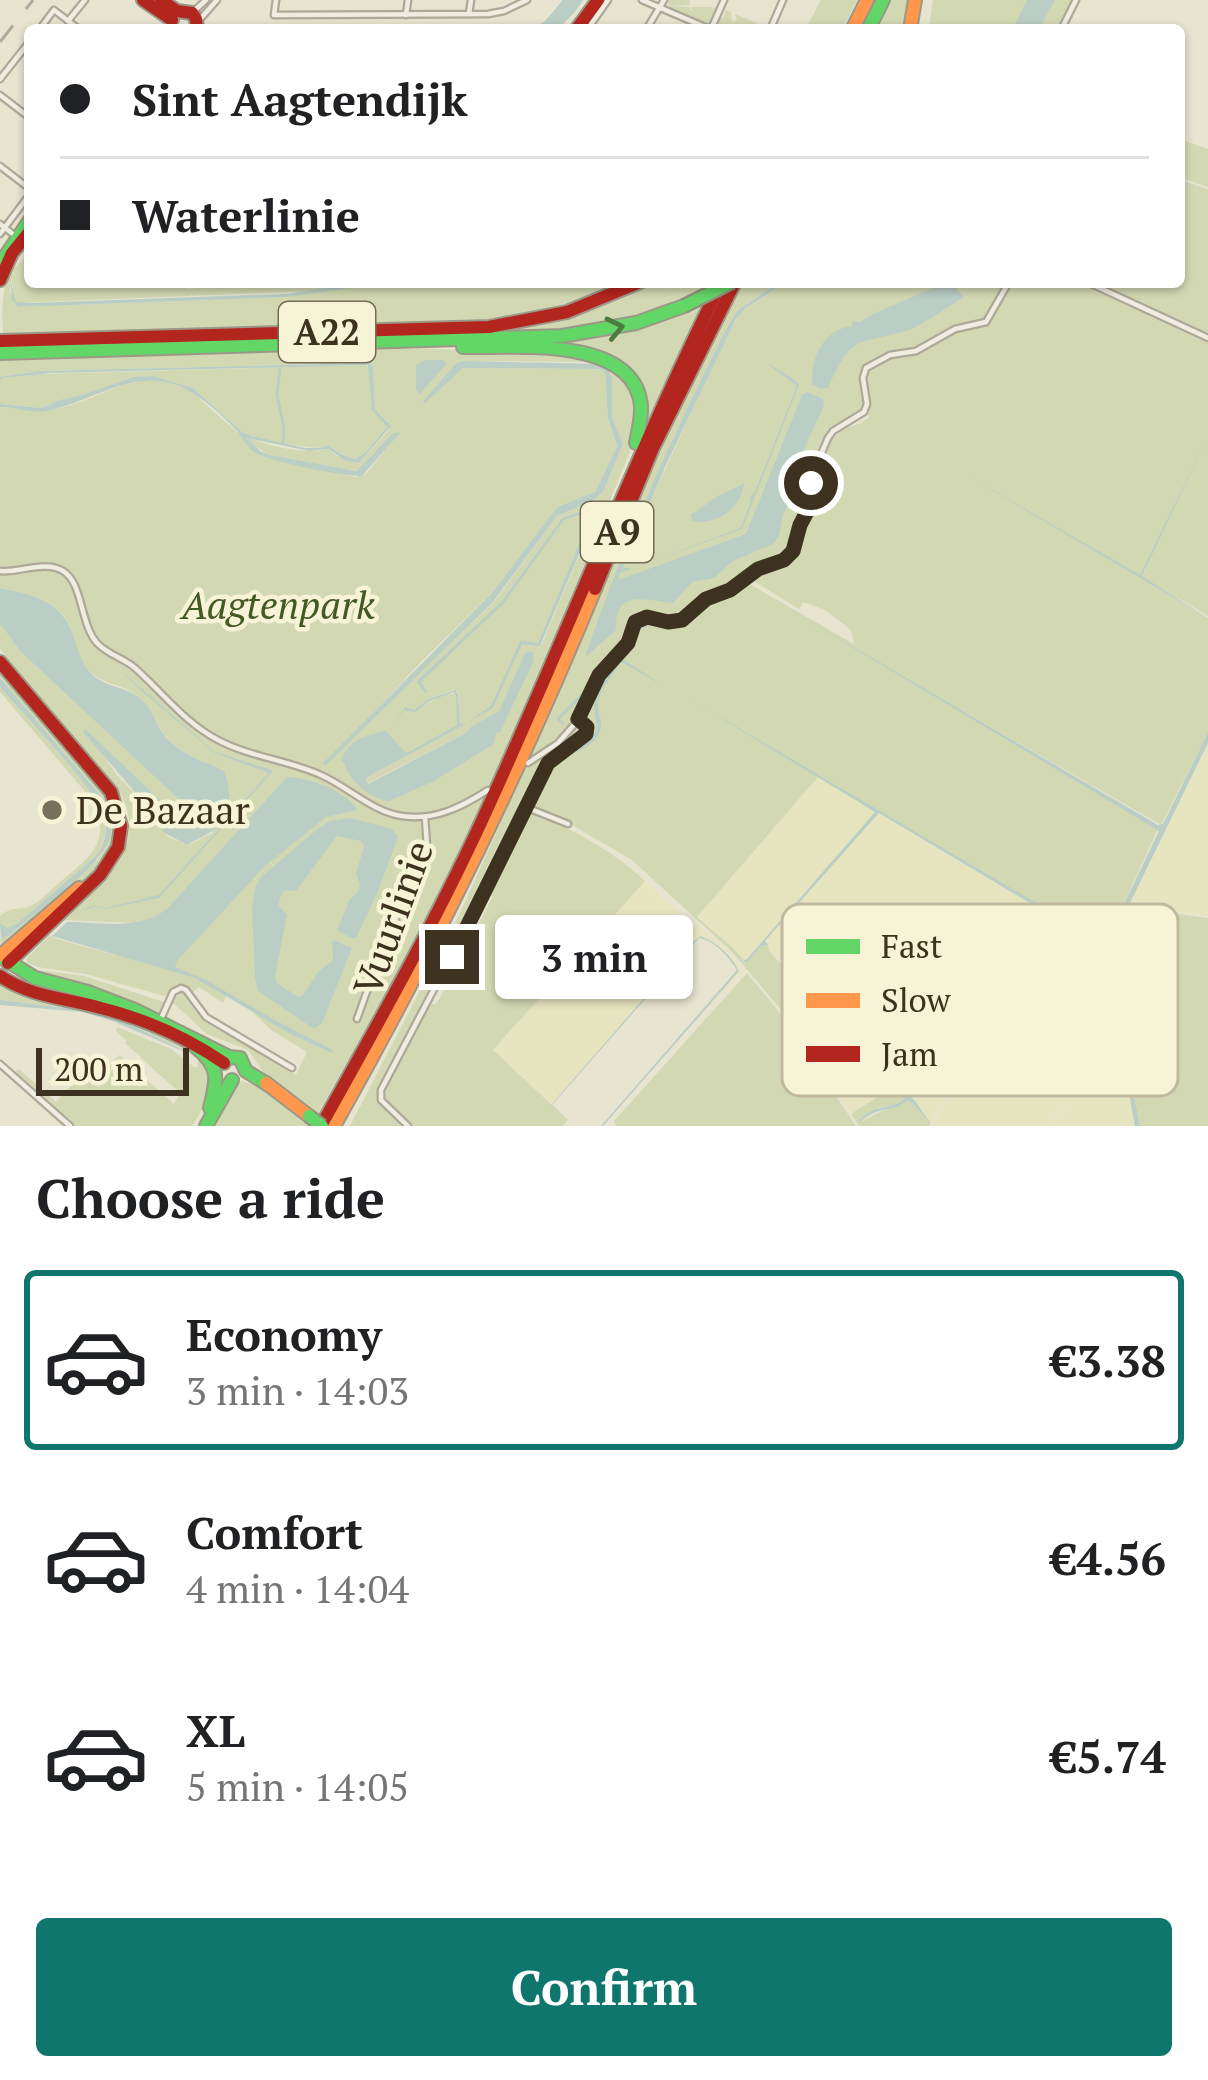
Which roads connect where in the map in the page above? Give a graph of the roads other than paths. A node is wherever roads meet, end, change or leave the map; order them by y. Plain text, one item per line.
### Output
1 (85, 0) edge
2 (206, 0) edge
3 (217, 0) edge
4 (276, 0) edge
5 (347, 0) edge
6 (408, 0) edge
7 (471, 0) edge
8 (527, 0) edge
9 (642, 0) edge
10 (664, 0) edge
11 (152, 2) edge
12 (661, 8) junction
13 (340, 14) junction
14 (469, 14) junction
15 (406, 15) junction
16 (68, 21) junction
17 (184, 23) edge
18 (44, 24) edge
19 (72, 24) edge
20 (650, 24) edge
21 (697, 24) edge
22 (24, 49) edge
23 (20, 54) junction
24 (24, 57) edge
25 (0, 80) edge
26 (0, 95) edge
27 (24, 113) edge
28 (0, 166) edge
29 (24, 186) edge
30 (12, 232) edge
31 (0, 264) edge
32 (0, 280) edge
33 (628, 288) edge
34 (719, 288) edge
35 (721, 288) edge
36 (730, 288) edge
37 (1006, 288) edge
38 (1100, 288) edge
39 (1208, 338) edge
40 (415, 340) junction
41 (3, 347) edge
42 (620, 496) junction
43 (0, 571) edge
44 (0, 662) edge
45 (578, 719) junction
46 (527, 763) dead end
47 (488, 790) dead end
48 (526, 808) junction
49 (425, 817) junction
50 (568, 824) dead end
51 (1, 962) edge
52 (400, 1007) junction
53 (357, 1018) dead end
54 (160, 1021) junction
55 (197, 1043) junction
56 (0, 1064) edge
57 (292, 1068) dead end
58 (233, 1071) junction
59 (272, 1089) junction
60 (210, 1108) junction
61 (70, 1126) edge
62 (203, 1126) edge
63 (322, 1126) edge
64 (334, 1126) edge
65 (344, 1126) edge
66 (408, 1126) edge

1 - 16 street
2 - 17 street
3 - 17 street
4 - 13 street
5 - 13 street
6 - 15 street
7 - 14 street
8 - 14 street
9 - 12 street
10 - 12 street
11 - 17 main road
12 - 20 street
12 - 21 street
13 - 15 street
14 - 15 street
16 - 18 street
16 - 19 street
22 - 23 street
23 - 24 street
23 - 25 street
26 - 27 street
28 - 29 street
30 - 31 main road
30 - 32 main road
33 - 41 main road, A22
34 - 42 main road, A9
40 -> 35 main road, A22, bridge
36 - 52 main road, A9
37 - 45 street
38 - 39 street
40 - 41 main road, A22
40 - 42 main road, A22
42 - 63 main road, A9
43 - 49 street
44 - 51 main road
45 - 46 street
45 - 48 street
47 - 49 street
48 - 50 street
48 - 66 street
49 - 53 street, Vuurlinie
51 - 54 main road
51 - 55 main road
52 - 64 main road, A9
52 - 65 main road, A9
54 - 55 main road
54 - 57 street
55 - 58 main road
55 - 59 main road
55 - 60 main road
56 - 61 street
58 - 59 main road
58 - 60 main road
58 - 62 main road
59 - 63 main road, bridge
60 - 62 main road

